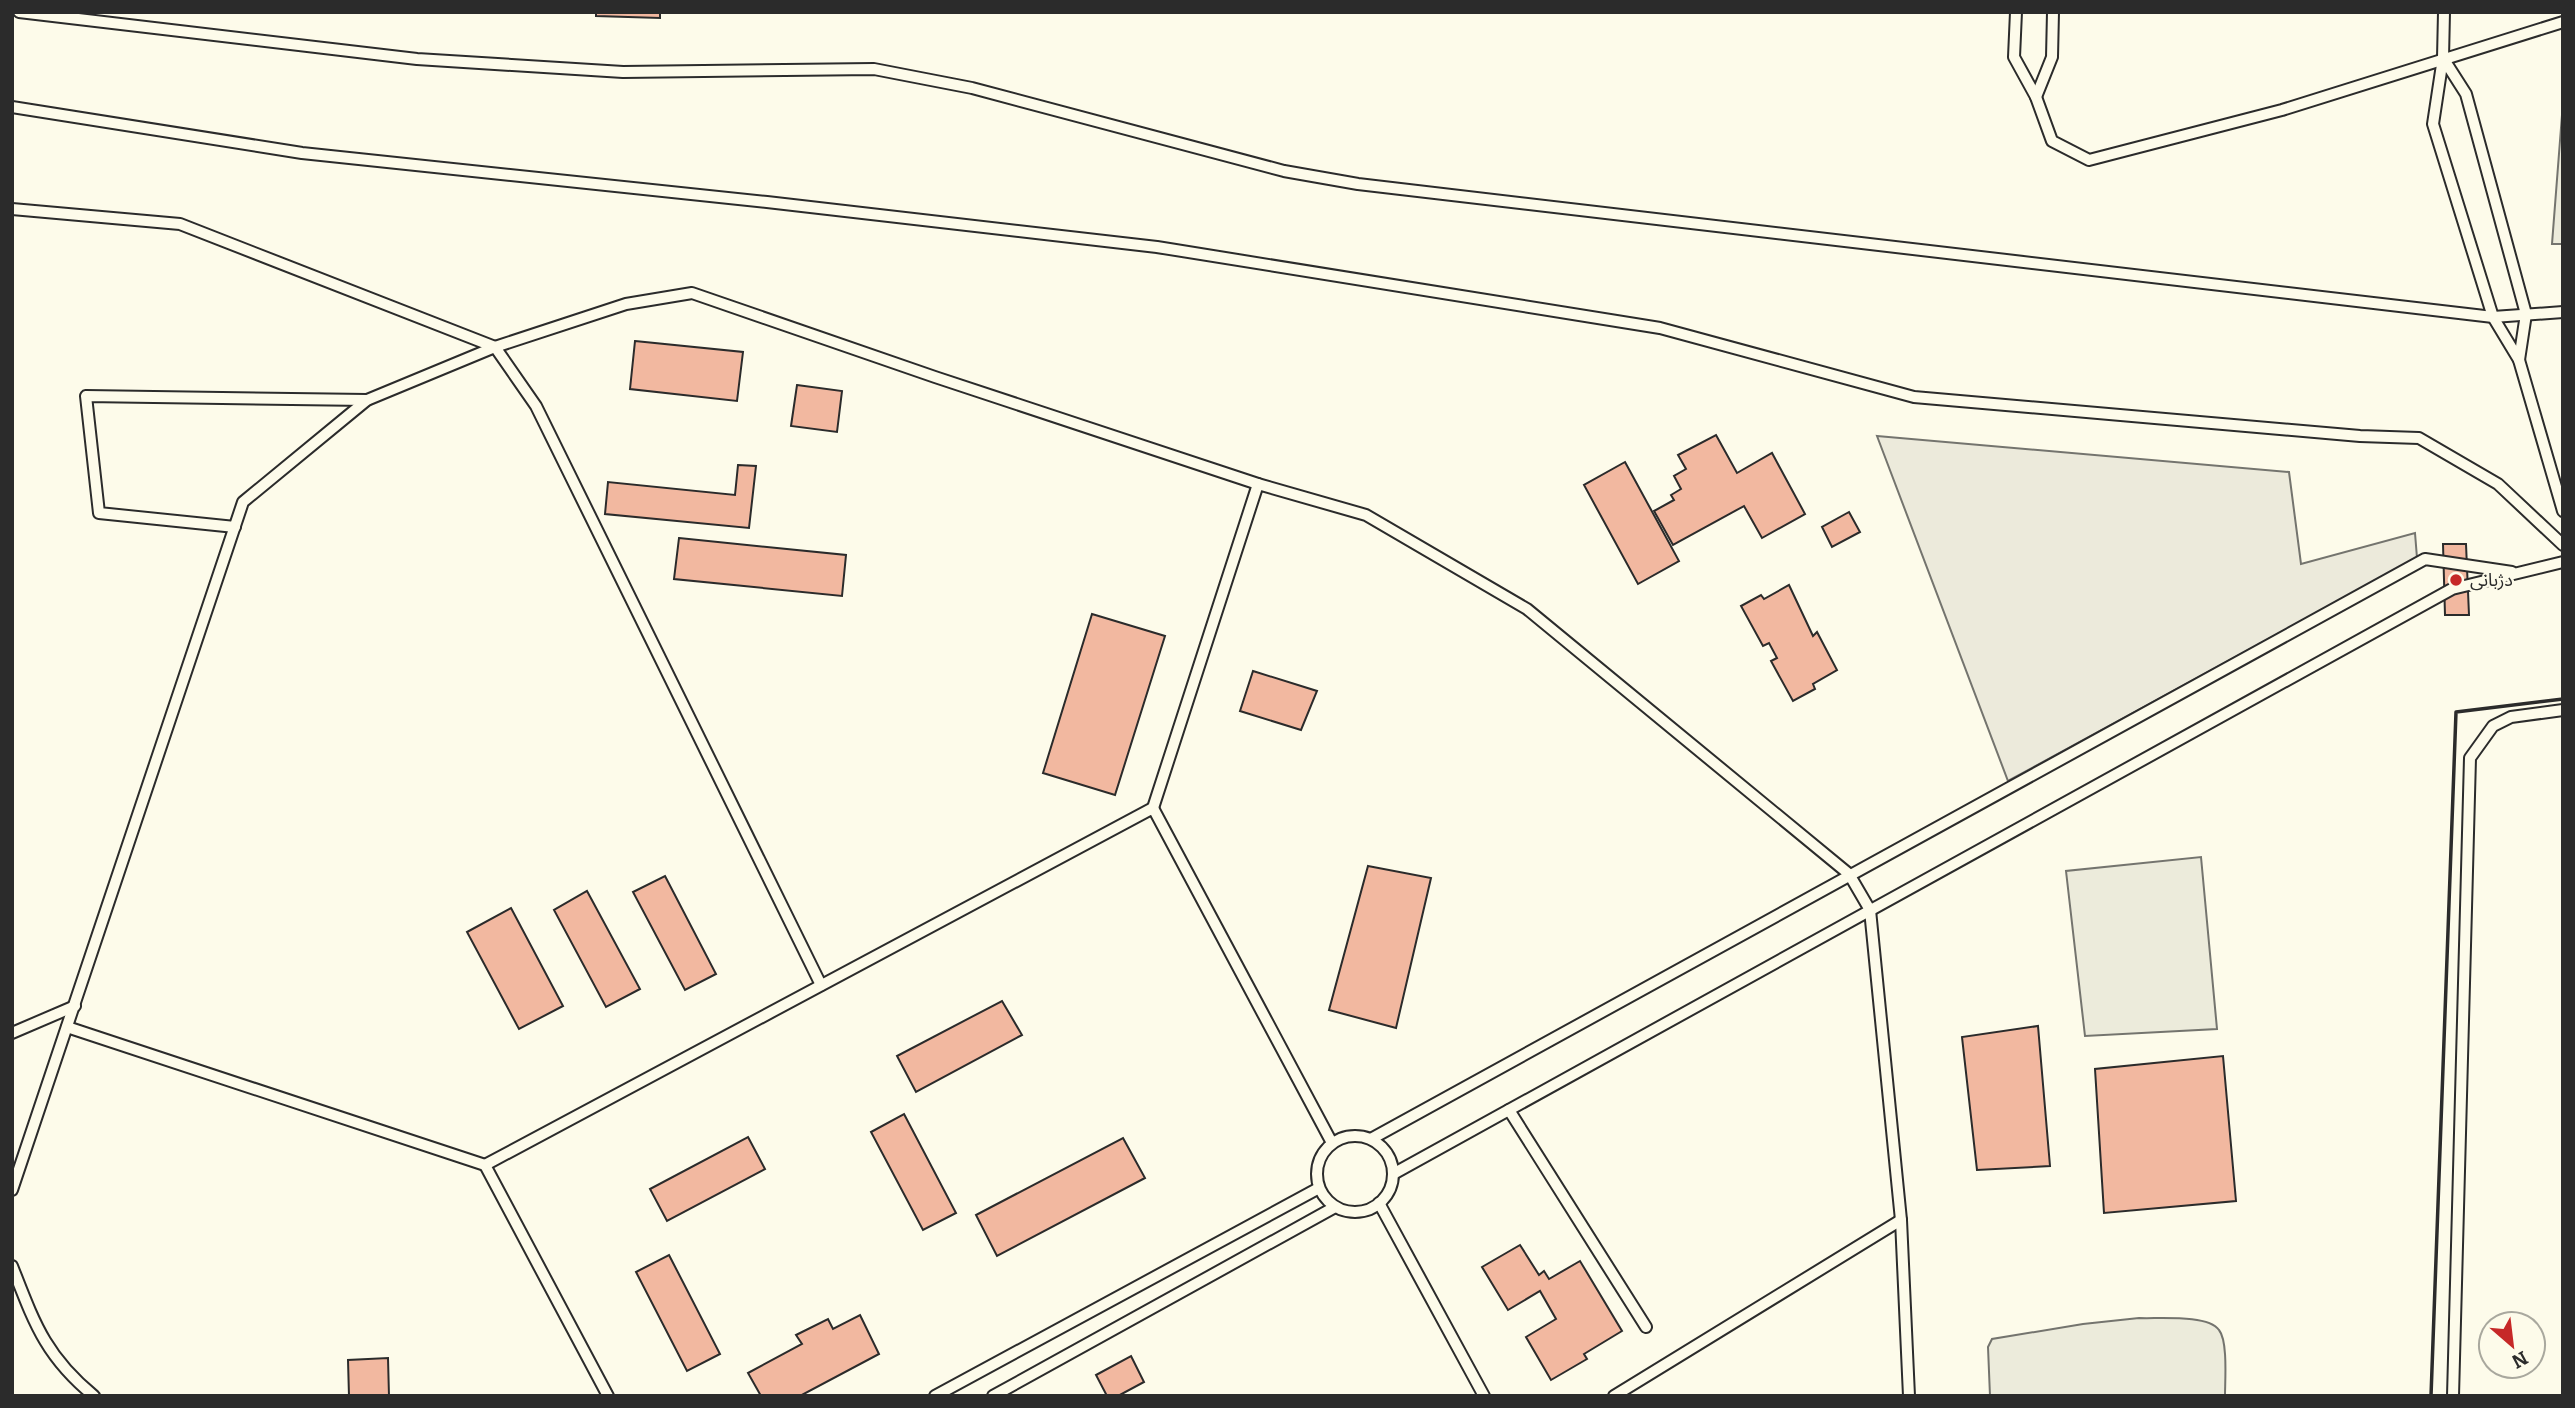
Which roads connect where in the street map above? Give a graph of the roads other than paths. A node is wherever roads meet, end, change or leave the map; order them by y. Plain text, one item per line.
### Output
1 (23, 12) edge
2 (2016, 12) edge
3 (2053, 12) edge
4 (2444, 12) edge
5 (2563, 22) edge
6 (2443, 58) junction
7 (2036, 97) junction
8 (12, 107) edge
9 (12, 209) edge
10 (2563, 312) edge
11 (2526, 314) junction
12 (2493, 317) junction
13 (495, 347) junction
14 (2519, 360) junction
15 (368, 400) junction
16 (1258, 484) junction
17 (2563, 511) edge
18 (235, 527) junction
19 (2563, 545) edge
20 (2563, 562) edge
21 (2518, 573) junction
22 (2563, 710) edge
23 (1153, 808) junction
24 (1849, 874) junction
25 (1870, 910) junction
26 (821, 985) junction
27 (75, 1006) junction
28 (67, 1027) junction
29 (12, 1033) edge
30 (1509, 1110) junction
31 (1371, 1139) junction
32 (1332, 1143) junction
33 (485, 1166) junction
34 (1393, 1174) junction
35 (1319, 1188) junction
36 (12, 1190) edge
37 (1379, 1203) junction
38 (1335, 1207) junction
39 (1901, 1220) junction
40 (12, 1266) edge
41 (1646, 1327) dead end
42 (93, 1396) edge
43 (608, 1396) edge
44 (935, 1396) edge
45 (993, 1396) edge
46 (1484, 1396) edge
47 (1614, 1396) edge
48 (1909, 1396) edge
49 (2453, 1396) edge

1 - 12 lane
2 - 7 lane
3 - 7 lane
4 - 6 lane
5 - 6 lane
6 - 7 lane
6 - 11 lane
6 - 12 lane
8 - 19 lane
9 - 13 lane
10 - 11 lane
11 - 12 lane
11 - 14 lane
12 - 14 lane
13 - 15 lane
13 - 16 lane
13 - 26 lane
14 - 17 lane
15 - 18 lane
15 - 18 lane
16 - 23 lane
16 - 24 lane
18 - 27 lane
20 - 21 lane
21 - 24 lane
21 - 25 lane
22 - 49 lane
23 - 26 lane
23 - 32 lane
24 - 25 lane
24 - 31 lane
25 - 30 lane
25 - 39 lane
26 - 33 lane
27 - 28 lane
27 - 29 lane
28 - 33 lane
28 - 36 lane
30 - 34 lane
30 - 41 lane
31 - 32 lane
31 - 34 lane
32 - 35 lane
33 - 43 lane
34 - 37 lane
35 - 38 lane
35 - 44 lane
37 - 38 lane
37 - 46 lane
38 - 45 lane
39 - 47 lane
39 - 48 lane
40 - 42 lane

